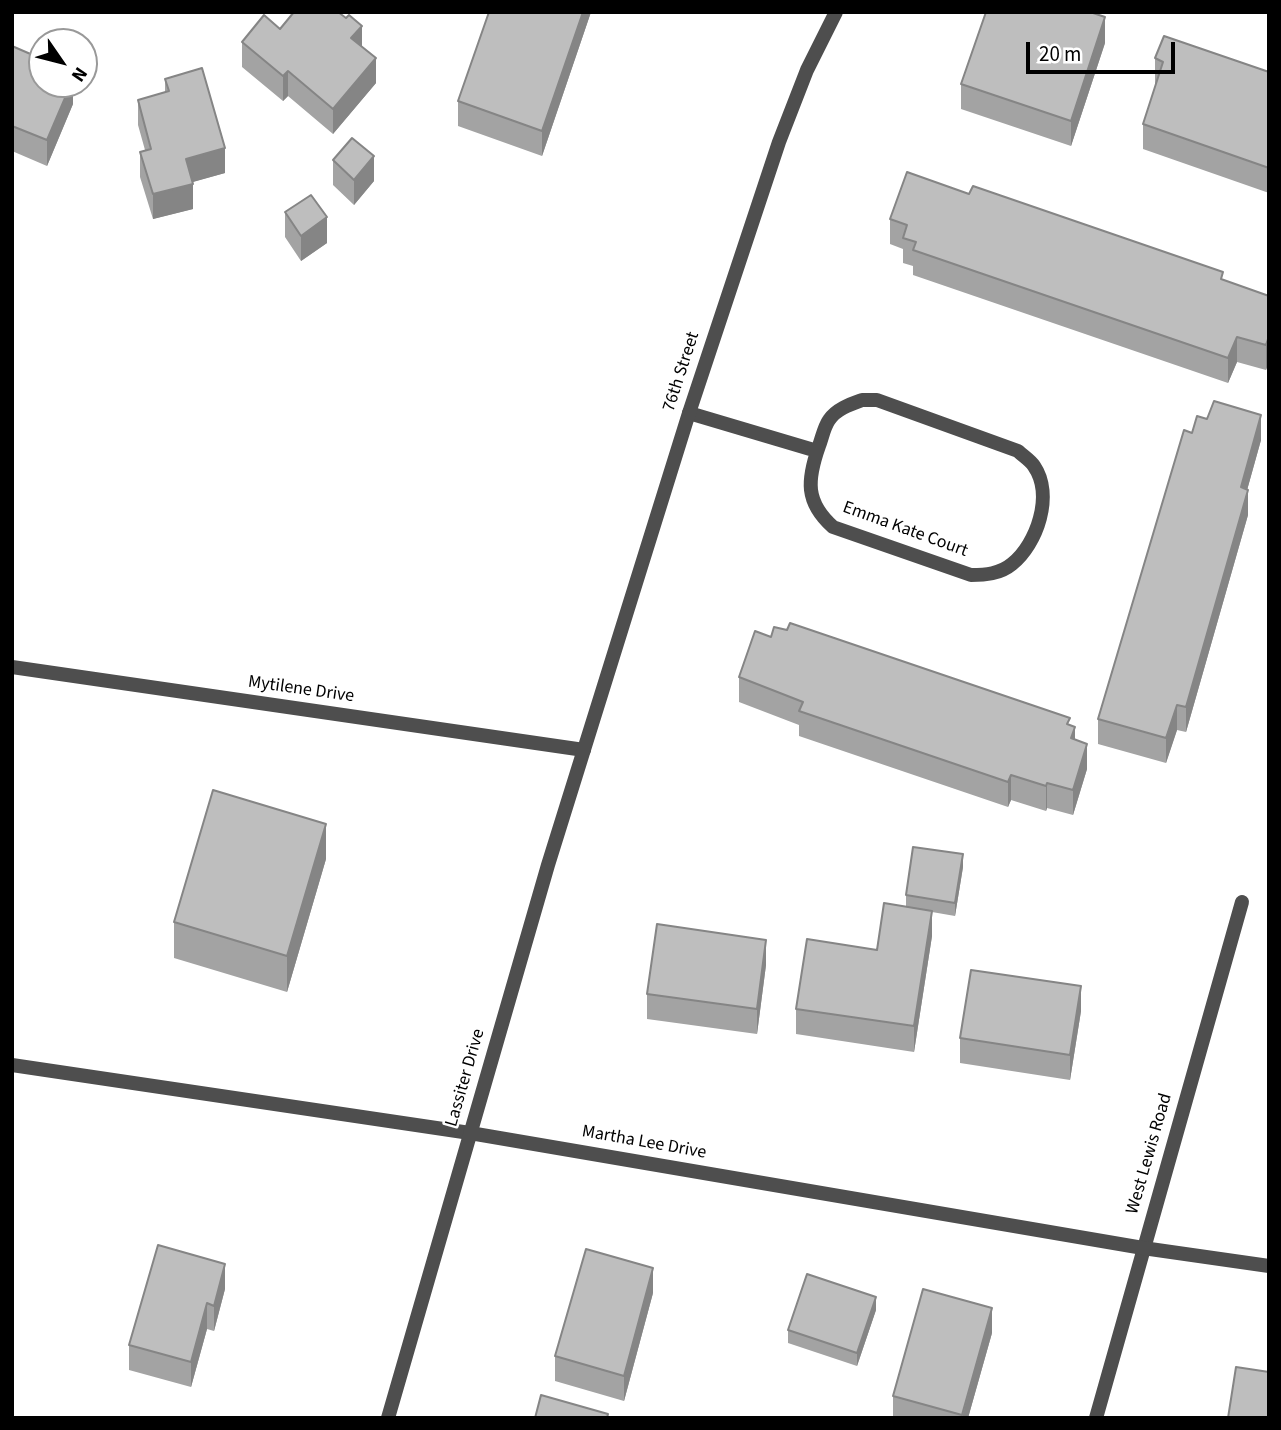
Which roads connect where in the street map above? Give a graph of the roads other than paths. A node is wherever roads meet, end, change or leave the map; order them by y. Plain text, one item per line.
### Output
1 (836, 12) edge
2 (689, 413) junction
3 (817, 451) junction
4 (12, 667) edge
5 (583, 750) junction
6 (1242, 902) dead end
7 (12, 1065) edge
8 (470, 1133) junction
9 (1143, 1248) junction
10 (1269, 1266) edge
11 (388, 1418) edge
12 (1096, 1418) edge

1 - 2 street, 76th Street
2 - 3 street
2 - 5 street, 76th Street
3 - 3 street, Emma Kate Court
4 - 5 street, Mytilene Drive
5 - 8 street, Lassiter Drive
6 - 9 street, West Lewis Road
7 - 8 street, Martha Lee Drive
8 - 9 street, Martha Lee Drive
8 - 11 street, Lassiter Drive
9 - 10 street, Martha Lee Drive
9 - 12 street, West Lewis Road

